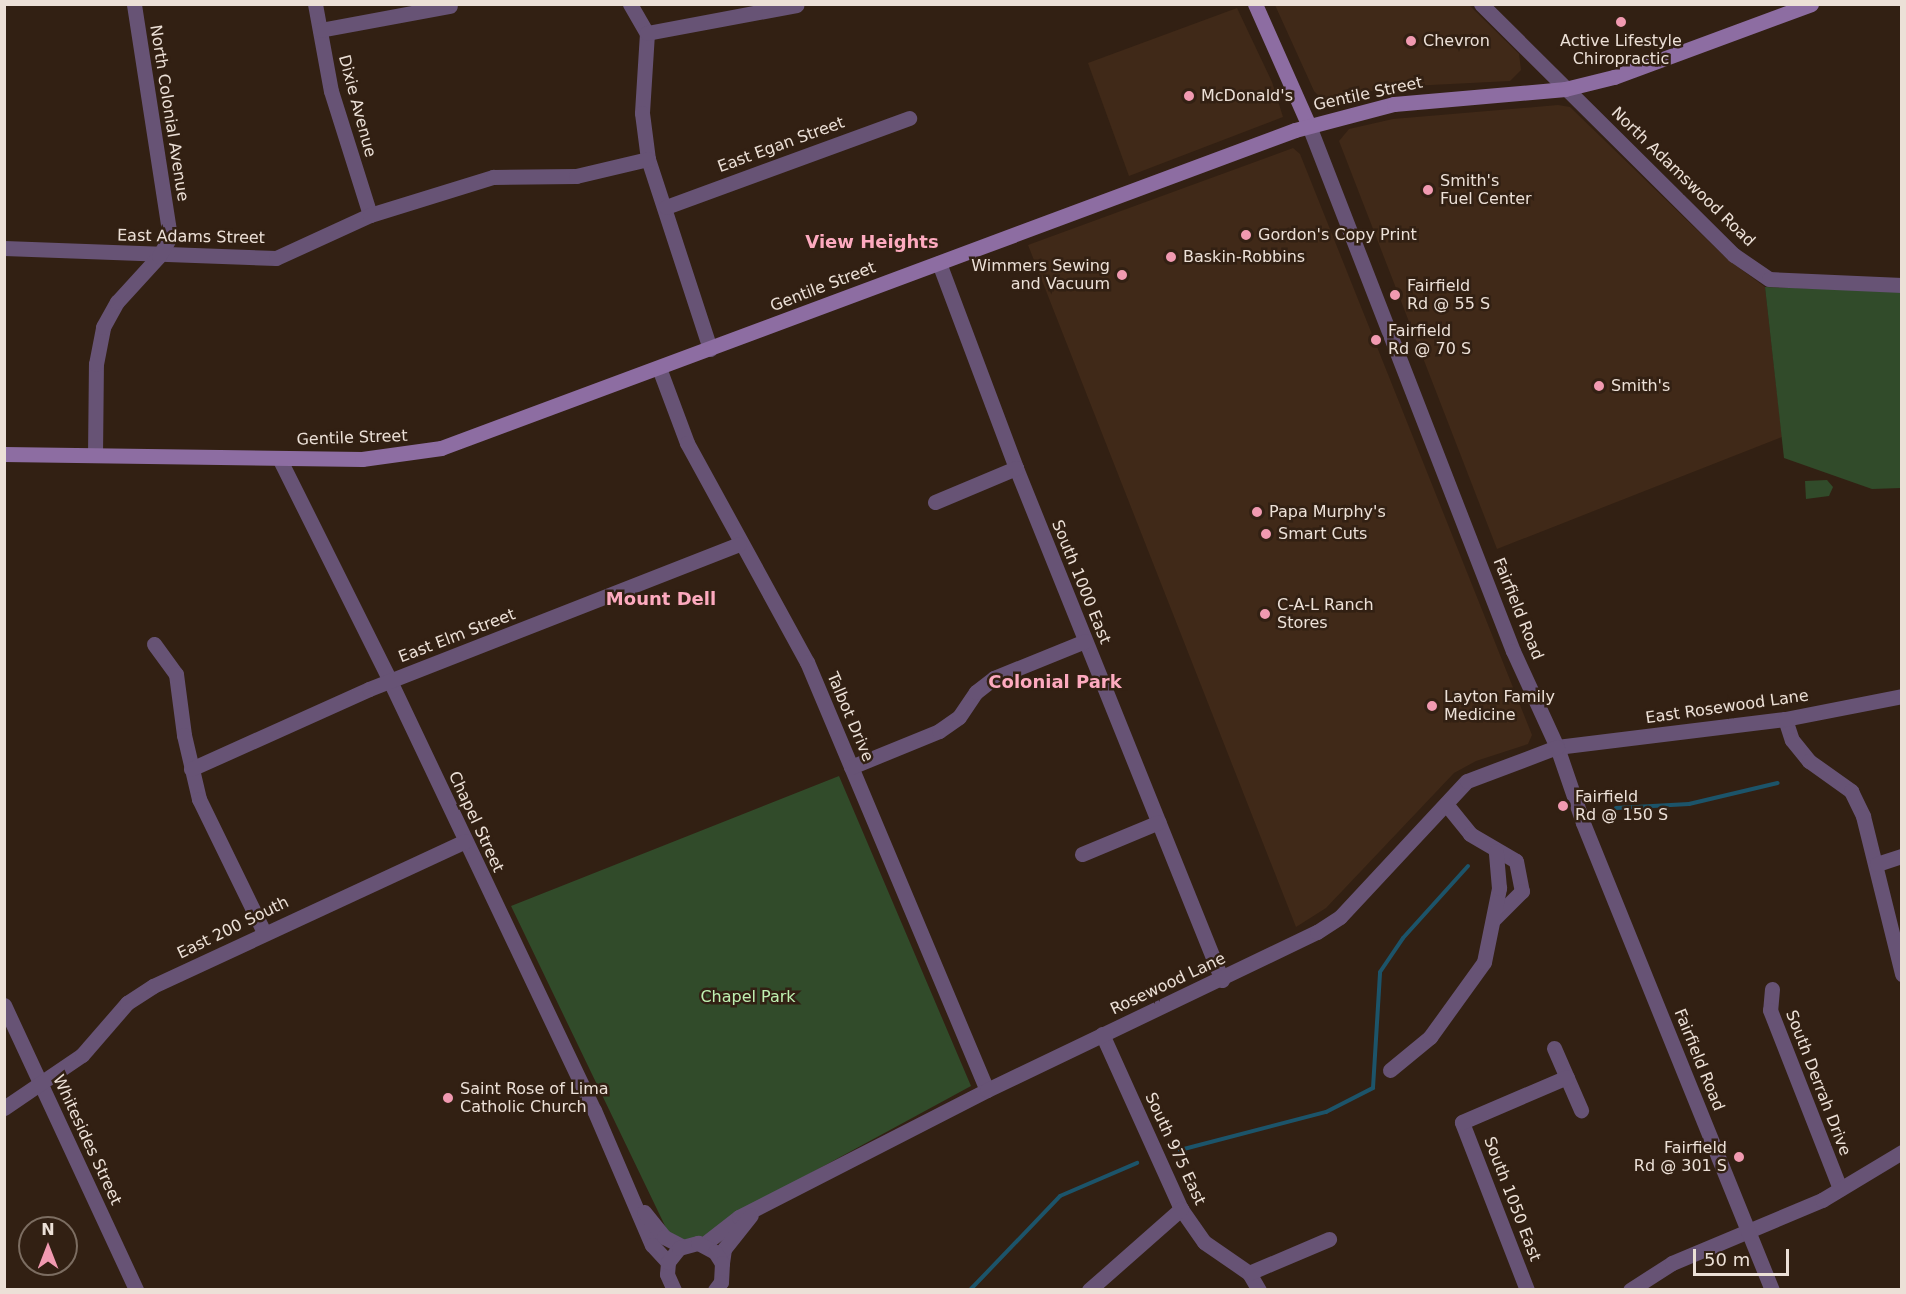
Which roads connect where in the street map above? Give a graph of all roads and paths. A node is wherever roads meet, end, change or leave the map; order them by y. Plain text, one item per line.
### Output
1 (135, 4) edge
2 (315, 4) edge
3 (630, 4) edge
4 (1255, 4) edge
5 (1481, 4) edge
6 (1811, 4) edge
7 (796, 5) edge
8 (450, 6) edge
9 (320, 30) junction
10 (647, 33) junction
11 (1565, 89) junction
12 (909, 118) dead end
13 (1309, 126) junction
14 (648, 159) junction
15 (666, 207) junction
16 (370, 215) junction
17 (4, 248) edge
18 (159, 256) junction
19 (939, 263) junction
20 (1902, 285) edge
21 (710, 349) junction
22 (659, 368) junction
23 (4, 454) edge
24 (95, 455) junction
25 (279, 458) junction
26 (1016, 468) junction
27 (935, 502) dead end
28 (739, 544) junction
29 (1085, 640) junction
30 (154, 644) dead end
31 (390, 681) junction
32 (1902, 696) edge
33 (1785, 719) junction
34 (1557, 747) junction
35 (851, 767) junction
36 (191, 769) junction
37 (1446, 804) junction
38 (1159, 822) junction
39 (465, 841) junction
40 (1496, 851) junction
41 (1082, 854) dead end
42 (1902, 856) edge
43 (1877, 864) junction
44 (1494, 919) junction
45 (264, 932) junction
46 (1902, 974) edge
47 (1222, 980) junction
48 (1772, 989) dead end
49 (4, 1005) edge
50 (1102, 1034) junction
51 (1554, 1048) dead end
52 (1390, 1070) dead end
53 (1567, 1077) junction
54 (41, 1085) junction
55 (987, 1090) junction
56 (4, 1108) edge
57 (1581, 1110) dead end
58 (1902, 1152) edge
59 (1840, 1189) junction
60 (637, 1203) junction
61 (757, 1208) junction
62 (1181, 1209) junction
63 (1748, 1232) junction
64 (1329, 1239) dead end
65 (703, 1245) junction
66 (682, 1246) junction
67 (668, 1262) junction
68 (722, 1263) junction
69 (1249, 1273) junction
70 (136, 1290) edge
71 (674, 1290) edge
72 (715, 1290) edge
73 (1089, 1290) edge
74 (1259, 1290) edge
75 (1527, 1290) edge
76 (1630, 1290) edge
77 (1772, 1290) edge

1 - 18 street, North Colonial Avenue
2 - 9 street, Dixie Avenue
3 - 10 street
4 - 13 main road, Fairfield Road
5 - 11 street, North Adamswood Road
6 - 11 main road, Gentile Street
7 - 10 street
8 - 9 street
9 - 16 street, Dixie Avenue
10 - 14 street
11 - 13 main road, Gentile Street
11 - 20 street, North Adamswood Road
12 - 15 street, East Egan Street
13 - 19 main road, Gentile Street
13 - 34 street, Fairfield Road
14 - 15 street
14 - 16 street, East Adams Street
15 - 21 street
16 - 18 street, East Adams Street
17 - 18 street, East Adams Street
18 - 24 street, North Colonial Avenue
19 - 21 main road, Gentile Street
19 - 26 street, South 1000 East
21 - 22 main road, Gentile Street
22 - 25 main road, Gentile Street
22 - 28 street, Talbot Drive
23 - 24 main road, Gentile Street
24 - 25 main road, Gentile Street
25 - 31 street, Chapel Street
26 - 27 street
26 - 29 street, South 1000 East
28 - 31 street, East Elm Street
28 - 35 street, Talbot Drive
29 - 35 street
29 - 38 street, South 1000 East
30 - 36 street
31 - 36 street, East Elm Street
31 - 39 street, Chapel Street
32 - 33 street, East Rosewood Lane
33 - 34 street, East Rosewood Lane
33 - 43 street
34 - 37 street, Rosewood Lane
34 - 63 street, Fairfield Road
35 - 55 street, Talbot Drive
36 - 45 street
37 - 40 street
37 - 47 street, Rosewood Lane
38 - 41 street
38 - 47 street, South 1000 East
39 - 45 street, East 200 South
39 - 60 street, Chapel Street
40 - 44 street
40 - 44 street
42 - 43 street
43 - 46 street
44 - 52 street
45 - 54 street, East 200 South
47 - 50 street, Rosewood Lane
48 - 59 street, South Derrah Drive
49 - 54 street, Whitesides Street
50 - 55 street, Rosewood Lane
50 - 62 street, South 975 East
51 - 53 street
53 - 57 street
53 - 75 street, South 1050 East
54 - 56 street, East 200 South
54 - 70 street, Whitesides Street
55 - 61 street, Rosewood Lane
58 - 59 street
59 - 63 street
60 - 66 street, Chapel Street
60 - 67 street, Chapel Street
61 - 65 street, Rosewood Lane
61 - 68 street, Rosewood Lane
62 - 69 street, South 975 East
62 - 73 street
63 - 76 street
63 - 77 street, Fairfield Road
64 - 69 street
65 - 66 street
65 - 68 street
66 - 67 street
67 - 71 street
68 - 72 street, Rosewood Lane
69 - 74 street, South 975 East

